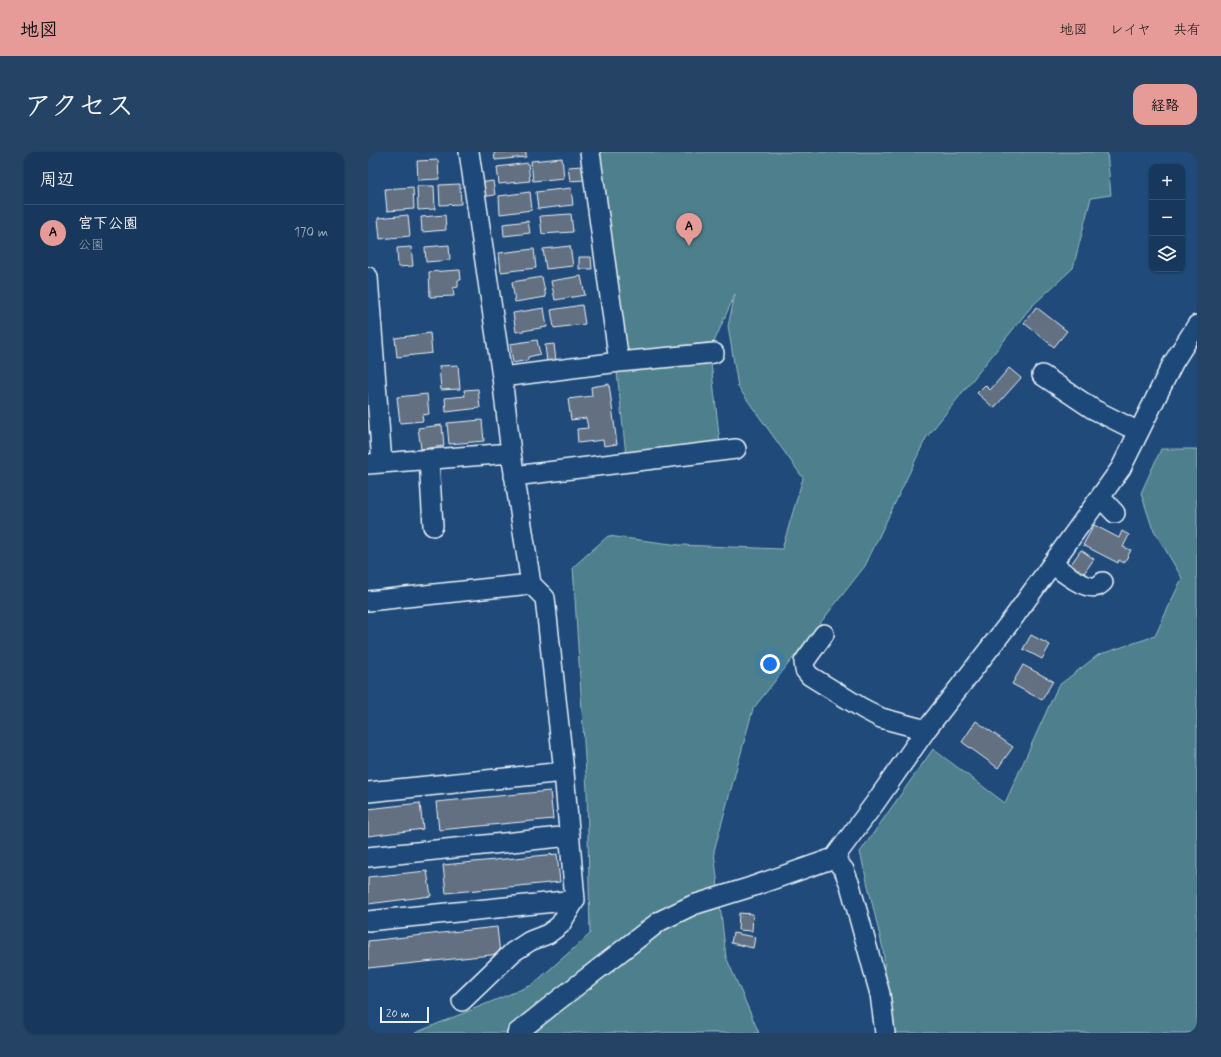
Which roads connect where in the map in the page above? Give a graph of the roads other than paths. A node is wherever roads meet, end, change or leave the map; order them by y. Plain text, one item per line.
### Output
1 (469, 152) edge
2 (590, 152) edge
3 (368, 277) edge
4 (1197, 324) edge
5 (714, 353) dead end
6 (618, 362) junction
7 (1042, 375) dead end
8 (502, 377) junction
9 (1139, 432) junction
10 (736, 449) dead end
11 (511, 453) junction
12 (429, 459) junction
13 (375, 463) edge
14 (514, 476) junction
15 (1100, 497) junction
16 (1115, 513) dead end
17 (433, 526) dead end
18 (1052, 564) junction
19 (1103, 582) dead end
20 (531, 584) junction
21 (368, 601) edge
22 (824, 634) dead end
23 (926, 730) junction
24 (564, 772) junction
25 (368, 792) edge
26 (570, 836) junction
27 (368, 857) edge
28 (834, 858) junction
29 (575, 900) junction
30 (368, 921) edge
31 (462, 1001) dead end
32 (518, 1033) edge
33 (885, 1033) edge

1 - 8 street
2 - 6 street
3 - 13 street
4 - 9 street
5 - 6 street
6 - 8 street
7 - 9 street
8 - 11 street
9 - 15 street
10 - 14 street
11 - 12 street
11 - 14 street
12 - 13 street
12 - 17 street
14 - 20 street
15 - 16 street
15 - 18 street
18 - 19 street
18 - 23 street
20 - 21 street
20 - 24 street
22 - 23 street
23 - 28 street
24 - 25 street
24 - 26 street
26 - 27 street
26 - 29 street
28 - 32 street
28 - 33 street
29 - 30 street
29 - 31 street

